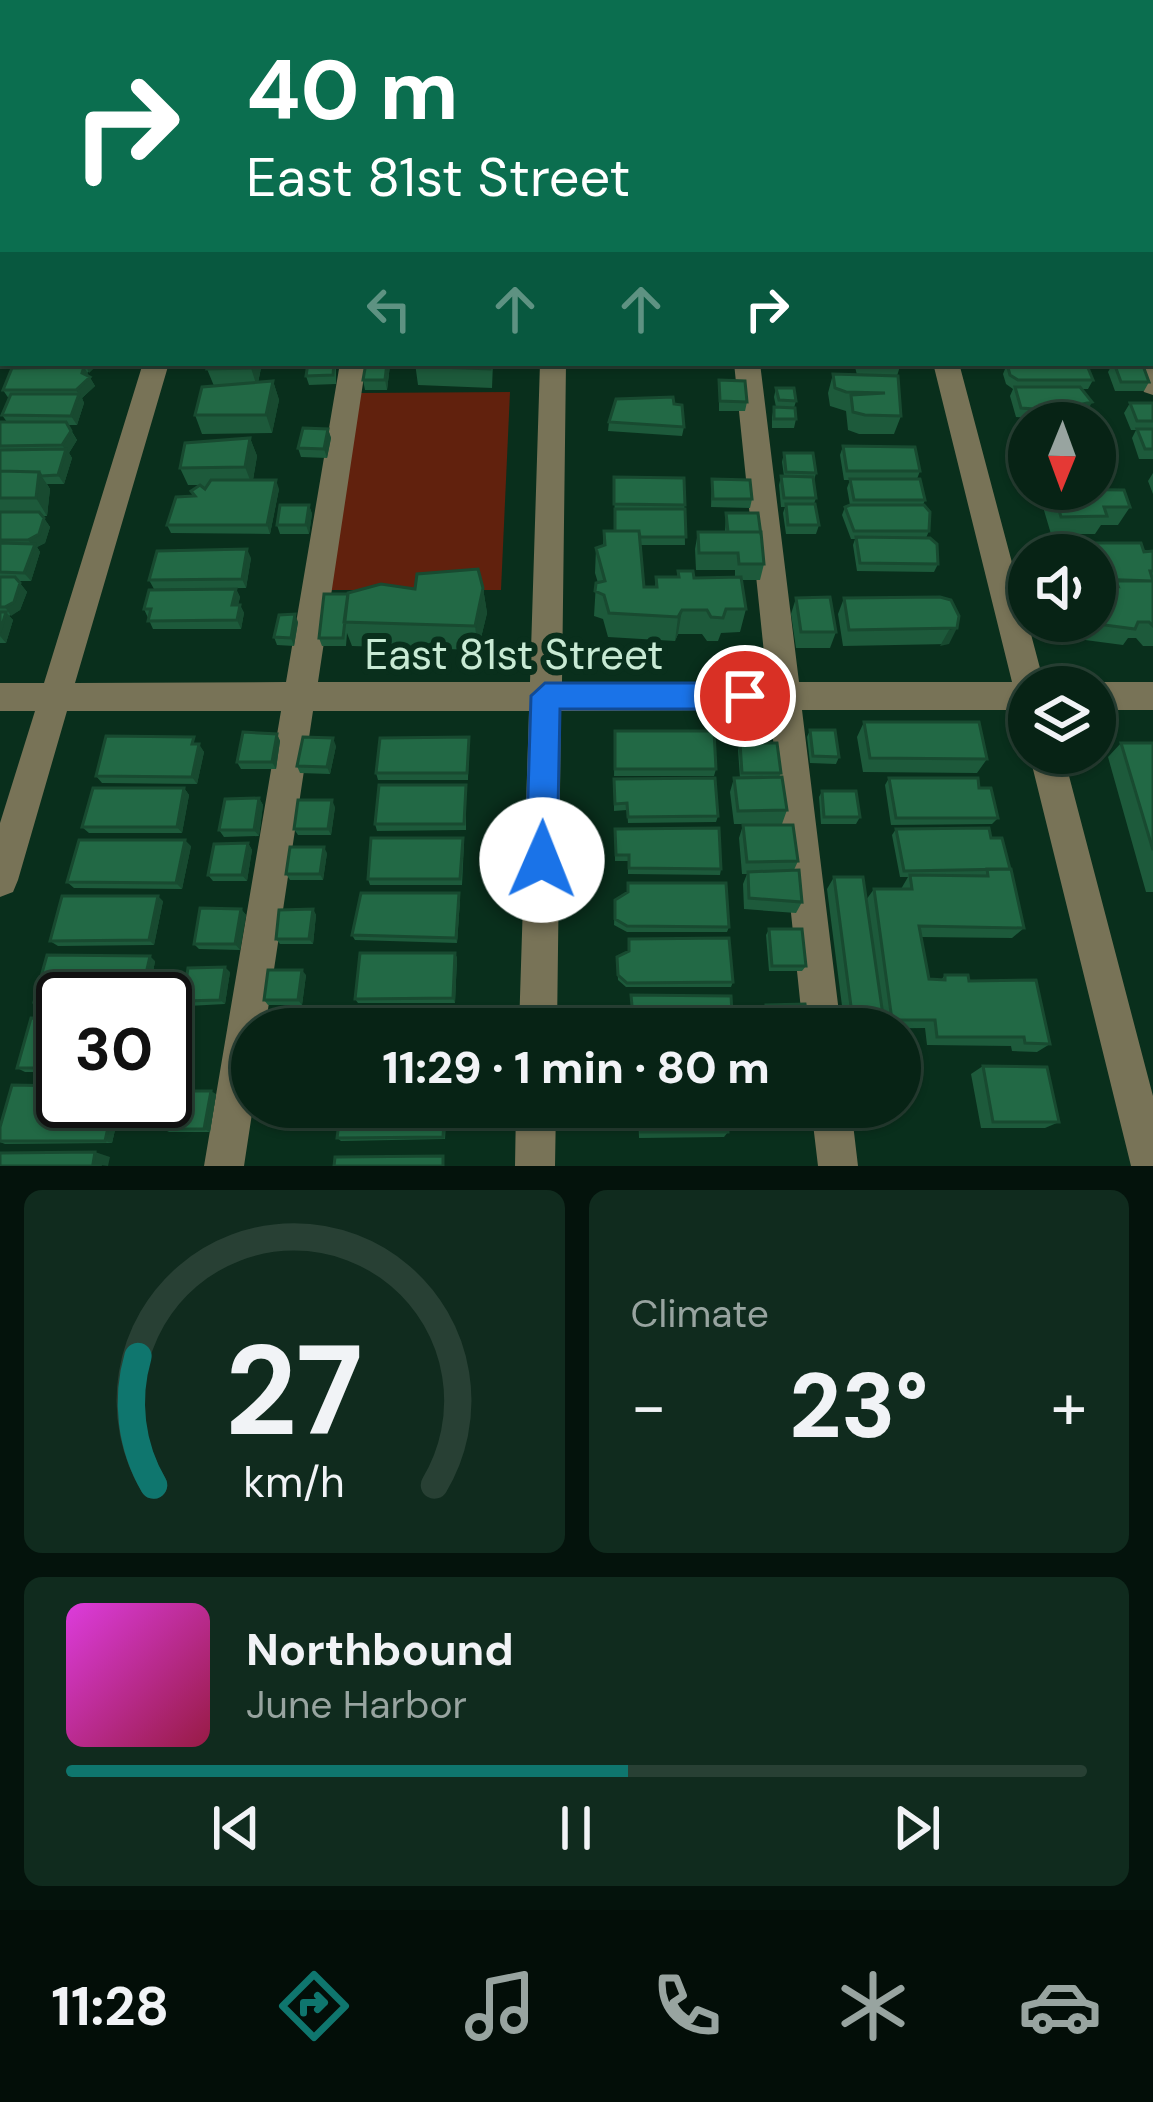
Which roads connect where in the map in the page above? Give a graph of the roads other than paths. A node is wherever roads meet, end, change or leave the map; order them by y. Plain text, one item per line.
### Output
1 (155, 366) edge
2 (353, 366) edge
3 (553, 366) edge
4 (747, 366) edge
5 (947, 366) edge
6 (1022, 666) edge
7 (1008, 692) edge
8 (56, 696) junction
9 (299, 696) junction
10 (545, 696) junction
11 (784, 696) junction
12 (1116, 696) edge
13 (1153, 696) edge
14 (0, 697) edge
15 (1051, 774) edge
16 (0, 880) edge
17 (538, 1008) edge
18 (820, 1008) edge
19 (536, 1128) edge
20 (833, 1128) edge
21 (224, 1166) edge
22 (535, 1166) edge
23 (838, 1166) edge
24 (1151, 1166) edge

1 - 8 street
2 - 9 street
3 - 10 street
4 - 11 street
5 - 6 street
7 - 11 street, East 81st Street
8 - 9 street, East 81st Street
8 - 14 street, East 81st Street
8 - 16 street
9 - 10 street, East 81st Street
9 - 21 street
10 - 11 street, East 81st Street
10 - 17 street
11 - 18 street
12 - 13 street
15 - 24 street
19 - 22 street
20 - 23 street

